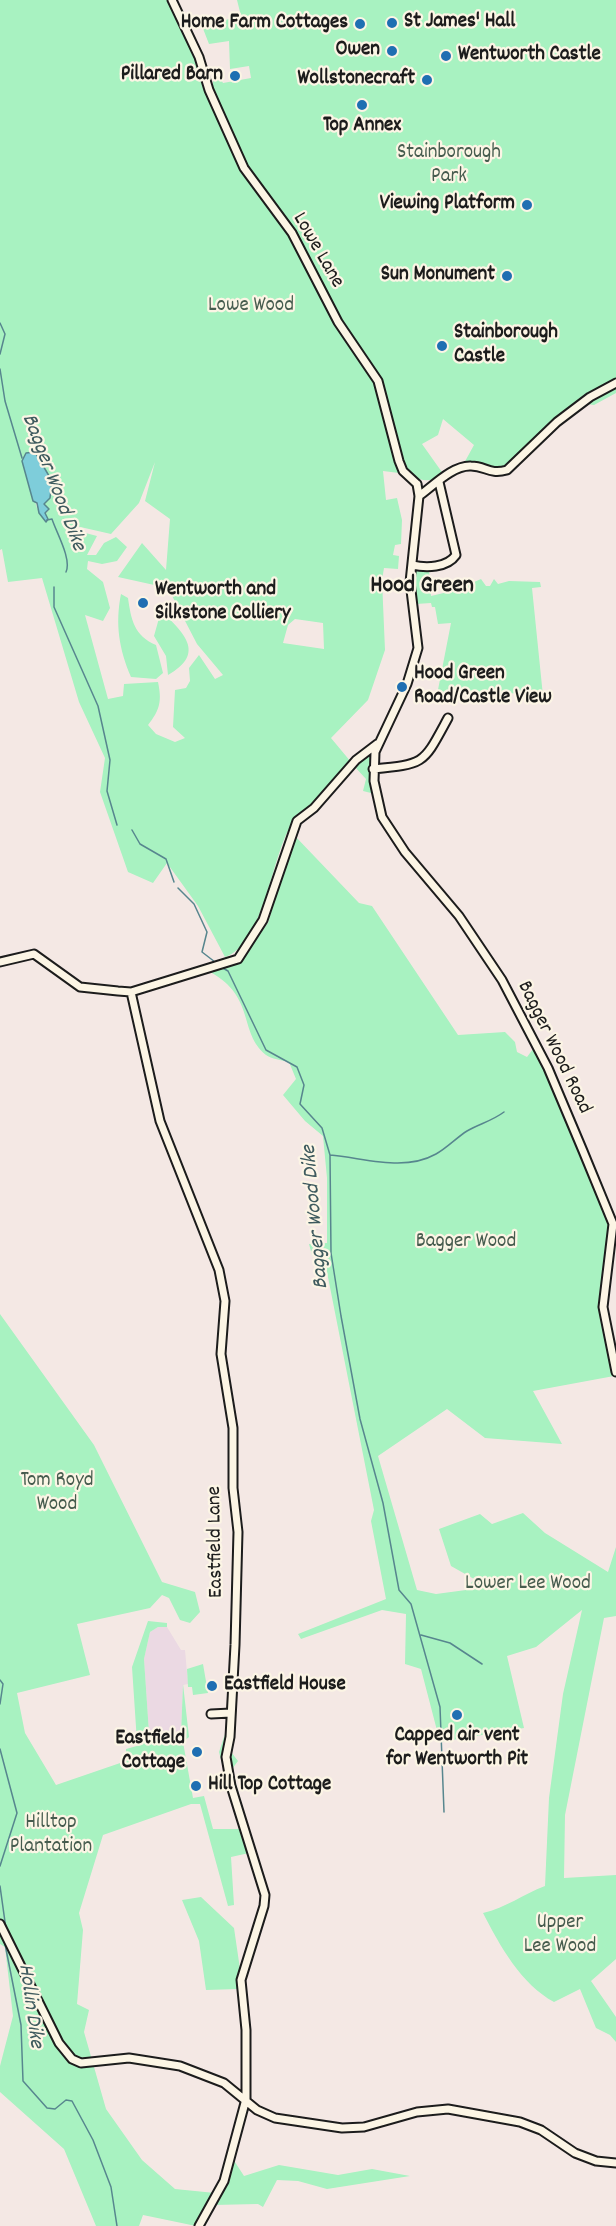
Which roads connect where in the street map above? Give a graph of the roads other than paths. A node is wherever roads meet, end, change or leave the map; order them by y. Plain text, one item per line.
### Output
1 (172, 0) edge
2 (616, 383) edge
3 (417, 484) junction
4 (436, 484) junction
5 (419, 496) junction
6 (412, 565) junction
7 (448, 718) dead end
8 (377, 744) junction
9 (373, 769) junction
10 (0, 962) edge
11 (131, 992) junction
12 (616, 1372) edge
13 (231, 1713) junction
14 (211, 1714) dead end
15 (3, 1928) edge
16 (246, 2099) junction
17 (616, 2163) edge
18 (199, 2226) edge

1 - 3 street, Lowe Lane
2 - 4 street
3 - 4 street
3 - 5 street
4 - 5 street
4 - 6 street
5 - 6 street
6 - 8 street
7 - 9 street
8 - 9 street
8 - 11 street
9 - 12 street, Bagger Wood Road
10 - 11 street
11 - 13 street, Eastfield Lane
13 - 14 street
13 - 16 street, Eastfield Lane
15 - 16 street
16 - 17 street
16 - 18 street, Eastfield Lane

